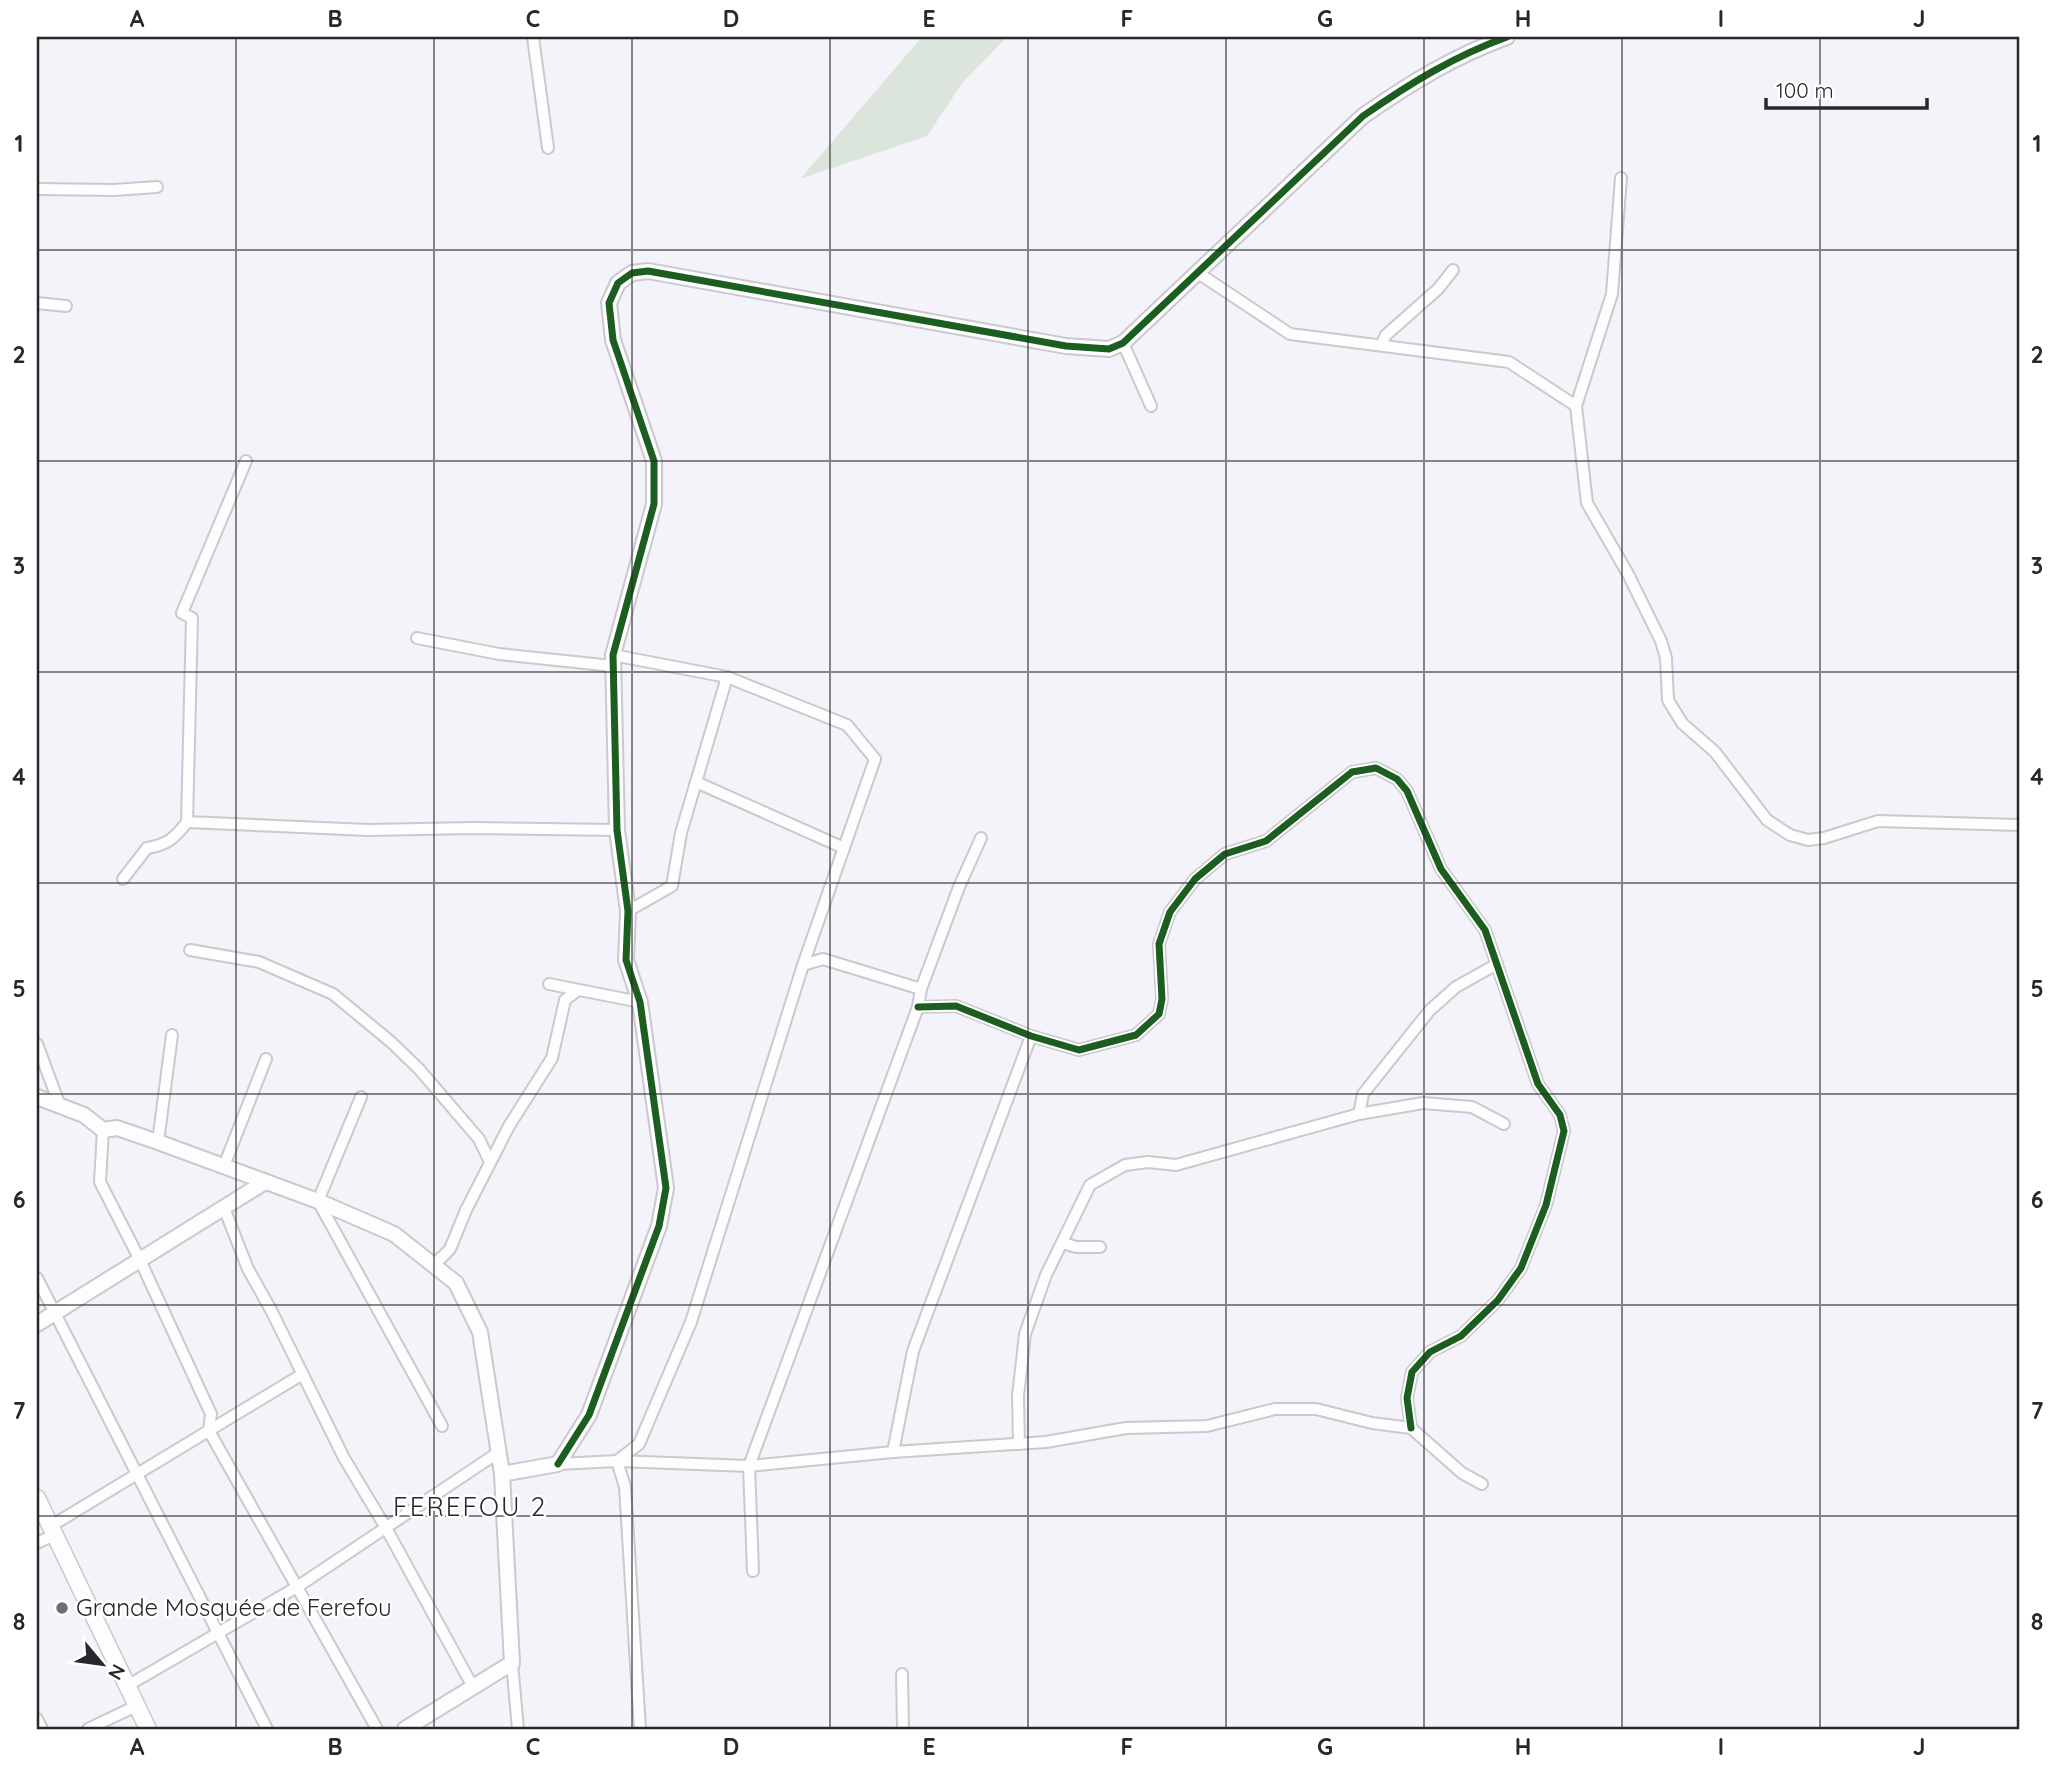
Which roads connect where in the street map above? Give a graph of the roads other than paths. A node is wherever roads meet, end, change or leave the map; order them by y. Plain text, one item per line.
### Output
1 (533, 37) edge
2 (1507, 37) edge
3 (548, 148) dead end
4 (1621, 178) dead end
5 (157, 187) dead end
6 (37, 189) edge
7 (1453, 270) dead end
8 (1198, 273) junction
9 (37, 303) edge
10 (66, 306) dead end
11 (1124, 343) junction
12 (1381, 345) junction
13 (1151, 406) dead end
14 (1576, 406) junction
15 (246, 461) dead end
16 (417, 638) dead end
17 (613, 661) junction
18 (727, 677) junction
19 (696, 782) junction
20 (187, 822) junction
21 (2019, 825) edge
22 (617, 830) junction
23 (981, 838) dead end
24 (844, 848) junction
25 (123, 879) dead end
26 (628, 911) junction
27 (190, 950) dead end
28 (1497, 964) junction
29 (803, 965) junction
30 (549, 984) dead end
31 (921, 989) junction
32 (578, 990) junction
33 (640, 1002) junction
34 (918, 1007) junction
35 (172, 1035) dead end
36 (1031, 1036) junction
37 (37, 1044) edge
38 (266, 1059) dead end
39 (37, 1097) edge
40 (361, 1097) dead end
41 (60, 1106) junction
42 (1359, 1114) junction
43 (1504, 1124) dead end
44 (103, 1130) junction
45 (158, 1142) junction
46 (490, 1162) junction
47 (224, 1167) junction
48 (265, 1182) junction
49 (318, 1201) junction
50 (224, 1208) junction
51 (1063, 1243) junction
52 (1100, 1247) dead end
53 (140, 1260) junction
54 (434, 1265) junction
55 (37, 1278) edge
56 (54, 1314) junction
57 (37, 1324) edge
58 (302, 1374) junction
59 (442, 1426) dead end
60 (1412, 1428) junction
61 (209, 1431) junction
62 (1019, 1444) junction
63 (893, 1451) junction
64 (499, 1452) junction
65 (617, 1461) junction
66 (558, 1464) junction
67 (749, 1466) junction
68 (502, 1474) junction
69 (137, 1475) junction
70 (1482, 1485) dead end
71 (37, 1497) edge
72 (386, 1528) junction
73 (53, 1530) junction
74 (37, 1543) edge
75 (753, 1571) dead end
76 (297, 1587) junction
77 (218, 1633) junction
78 (512, 1662) junction
79 (902, 1674) dead end
80 (127, 1686) junction
81 (473, 1687) junction
82 (136, 1706) junction
83 (37, 1719) edge
84 (42, 1729) edge
85 (88, 1729) edge
86 (148, 1729) edge
87 (267, 1729) edge
88 (377, 1729) edge
89 (405, 1729) edge
90 (518, 1729) edge
91 (640, 1729) edge
92 (903, 1729) edge

1 - 3 street
2 - 8 street
4 - 14 street
5 - 6 street
7 - 12 street
8 - 11 street
8 - 12 street
9 - 10 street
11 - 13 street
11 - 17 street
12 - 14 street
14 - 21 street
15 - 20 street
16 - 17 street
17 - 18 street
17 - 22 street
18 - 19 street
18 - 24 street
19 - 24 street
19 - 26 street
20 - 22 street
20 - 25 street
22 - 26 street
23 - 31 street
24 - 29 street
26 - 33 street
27 - 46 street
28 - 36 street
28 - 42 street
28 - 60 street
29 - 31 street
29 - 65 street
30 - 32 street
31 - 34 street
32 - 33 street
32 - 46 street
33 - 66 street
34 - 36 street
34 - 67 street
35 - 45 street
36 - 63 street
37 - 41 street
38 - 47 street
39 - 41 street
40 - 49 street
41 - 44 street
42 - 43 street
42 - 51 street
44 - 45 street
44 - 53 street
45 - 47 street
46 - 54 street
47 - 48 street
48 - 49 street
48 - 50 street
49 - 54 street
49 - 59 street
50 - 53 street
50 - 58 street
51 - 52 street
51 - 62 street
53 - 56 street
53 - 61 street
54 - 64 street
55 - 56 street
56 - 57 street
56 - 69 street
58 - 61 street
58 - 72 street
60 - 62 street
60 - 70 street
61 - 69 street
61 - 76 street
62 - 63 street
63 - 67 street
64 - 68 street
64 - 72 street
65 - 66 street
65 - 67 street
65 - 91 street
66 - 68 street
67 - 75 street
68 - 78 street
69 - 73 street
69 - 77 street
71 - 73 main road
72 - 76 street
72 - 81 street
73 - 74 street
73 - 80 main road
76 - 77 street
76 - 88 street
77 - 80 street
77 - 87 street
78 - 81 street
78 - 90 street
79 - 92 street
80 - 82 main road
81 - 89 street
82 - 85 street
82 - 86 main road
83 - 84 street

